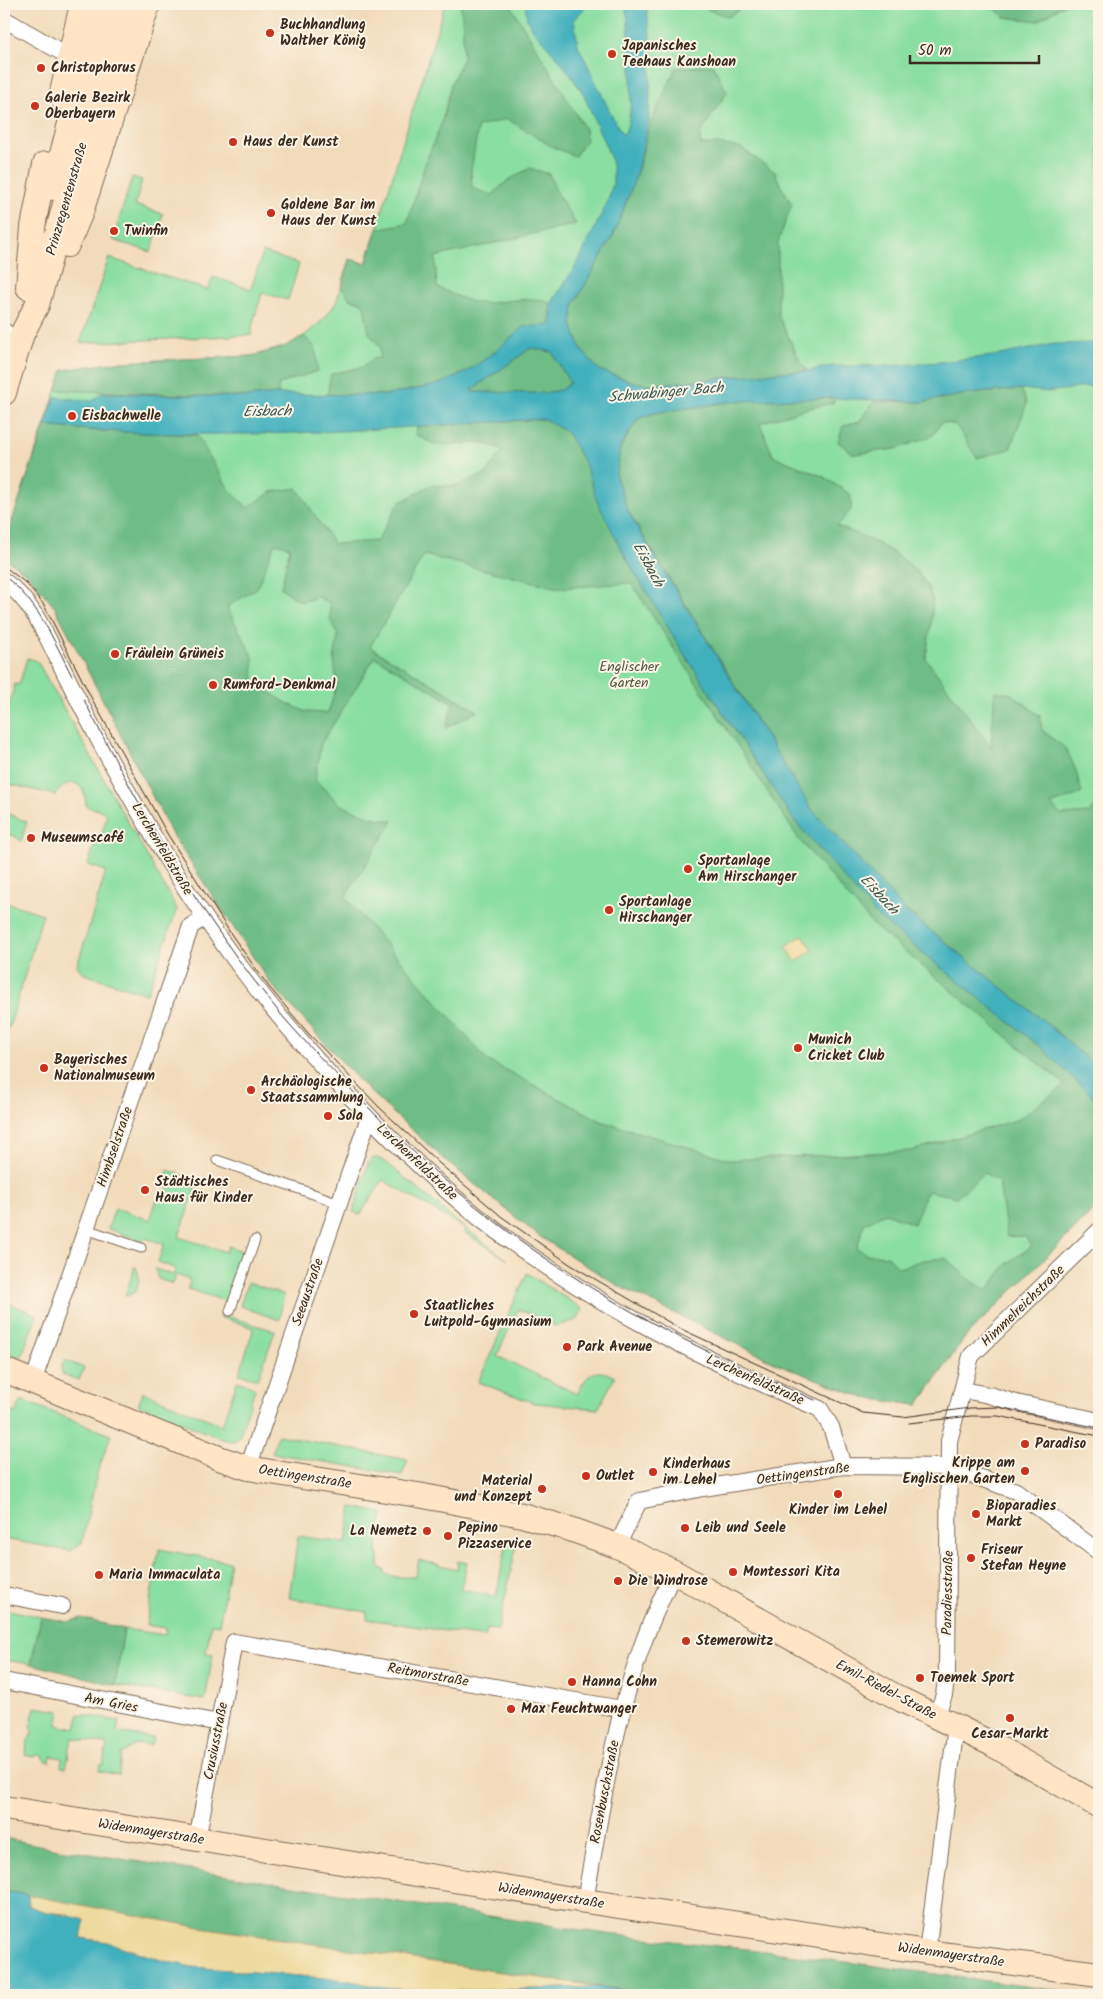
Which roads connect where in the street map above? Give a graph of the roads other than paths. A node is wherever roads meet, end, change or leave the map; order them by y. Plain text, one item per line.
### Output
1 (82, 4) edge
2 (104, 4) edge
3 (124, 4) edge
4 (148, 4) edge
5 (4, 19) edge
6 (70, 57) junction
7 (33, 296) junction
8 (15, 336) edge
9 (5, 388) edge
10 (4, 581) edge
11 (204, 918) junction
12 (369, 1117) junction
13 (217, 1160) dead end
14 (339, 1203) junction
15 (86, 1229) junction
16 (1099, 1231) edge
17 (254, 1240) dead end
18 (141, 1248) dead end
19 (230, 1311) dead end
20 (4, 1370) edge
21 (32, 1382) junction
22 (963, 1390) junction
23 (1099, 1421) edge
24 (842, 1466) junction
25 (950, 1467) junction
26 (248, 1468) junction
27 (617, 1546) junction
28 (1099, 1552) edge
29 (674, 1572) junction
30 (4, 1595) edge
31 (62, 1606) dead end
32 (234, 1642) joint
33 (4, 1681) edge
34 (622, 1709) junction
35 (946, 1722) junction
36 (219, 1723) junction
37 (1097, 1799) edge
38 (4, 1808) edge
39 (197, 1840) junction
40 (585, 1901) junction
41 (927, 1952) junction
42 (1099, 1974) edge

1 - 6 main road
2 - 7 main road, Prinzregentenstraße
3 - 7 main road, Prinzregentenstraße
4 - 7 main road
5 - 6 street
6 - 7 main road
7 - 8 main road, Prinzregentenstraße
8 - 9 main road, Prinzregentenstraße
10 - 11 street, Lerchenfeldstraße
11 - 12 street, Lerchenfeldstraße
11 - 15 street, Himbselstraße
12 - 14 street, Seeaustraße
12 - 24 street, Lerchenfeldstraße
13 - 14 lane
14 - 26 street, Seeaustraße
15 - 18 lane
15 - 21 street, Himbselstraße
16 - 22 street, Himmelreichstraße
17 - 19 lane
20 - 21 main road, Oettingenstraße
21 - 26 main road, Oettingenstraße
22 - 23 street
22 - 25 street
24 - 25 street, Oettingenstraße
24 - 27 street, Oettingenstraße
25 - 28 street
25 - 35 street, Paradiesstraße
26 - 27 main road, Oettingenstraße
27 - 29 main road, Oettingenstraße
29 - 34 street, Rosenbuschstraße
29 - 35 main road, Emil-Riedel-Straße
30 - 31 street
32 - 34 street, Reitmorstraße
32 - 36 street, Crusiusstraße
33 - 36 street, Am Gries
34 - 40 street, Rosenbuschstraße
35 - 37 main road, Emil-Riedel-Straße
35 - 41 street, Paradiesstraße
36 - 39 street, Crusiusstraße
38 - 39 main road, Widenmayerstraße
39 - 40 main road, Widenmayerstraße
40 - 41 main road, Widenmayerstraße
41 - 42 main road, Widenmayerstraße

